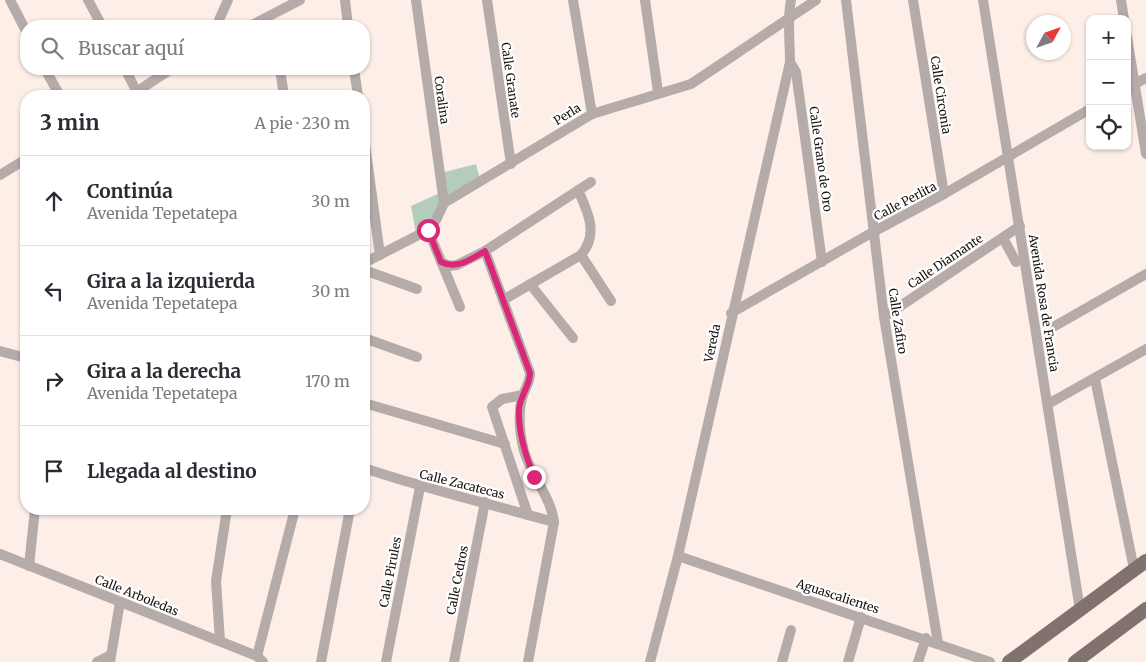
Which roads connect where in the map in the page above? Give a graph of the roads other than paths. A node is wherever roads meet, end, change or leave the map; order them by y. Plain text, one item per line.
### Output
1 (10, 0) edge
2 (88, 0) edge
3 (228, 0) edge
4 (300, 0) edge
5 (345, 0) edge
6 (416, 0) edge
7 (487, 0) edge
8 (573, 0) edge
9 (645, 0) edge
10 (791, 0) edge
11 (801, 0) edge
12 (816, 0) edge
13 (846, 0) edge
14 (913, 0) edge
15 (983, 0) edge
16 (1121, 0) edge
17 (798, 11) junction
18 (272, 14) junction
19 (1123, 15) edge
20 (788, 18) junction
21 (20, 20) edge
22 (99, 20) edge
23 (219, 20) edge
24 (261, 20) edge
25 (273, 20) edge
26 (347, 20) edge
27 (790, 29) junction
28 (790, 62) junction
29 (49, 75) edge
30 (127, 75) edge
31 (163, 75) edge
32 (281, 75) edge
33 (355, 75) edge
34 (1146, 78) edge
35 (1131, 86) edge
36 (57, 90) edge
37 (133, 90) edge
38 (142, 90) edge
39 (283, 90) edge
40 (357, 90) edge
41 (658, 92) junction
42 (1086, 112) edge
43 (592, 114) junction
44 (1146, 154) edge
45 (1008, 156) junction
46 (20, 163) edge
47 (510, 164) junction
48 (0, 175) edge
49 (370, 181) edge
50 (590, 182) dead end
51 (578, 190) junction
52 (944, 194) junction
53 (444, 204) junction
54 (1020, 226) junction
55 (428, 230) junction
56 (873, 232) junction
57 (1003, 238) junction
58 (485, 251) junction
59 (380, 255) junction
60 (581, 255) junction
61 (370, 260) edge
62 (441, 262) junction
63 (822, 262) junction
64 (1016, 262) dead end
65 (370, 272) edge
66 (1146, 274) edge
67 (530, 284) junction
68 (416, 289) dead end
69 (503, 300) junction
70 (611, 301) dead end
71 (460, 307) dead end
72 (731, 314) junction
73 (884, 317) junction
74 (1055, 326) dead end
75 (573, 338) dead end
76 (370, 340) edge
77 (1146, 349) edge
78 (0, 351) edge
79 (20, 356) edge
80 (417, 357) dead end
81 (1095, 379) junction
82 (523, 394) junction
83 (1048, 404) junction
84 (370, 405) edge
85 (505, 444) junction
86 (370, 470) edge
87 (420, 487) junction
88 (485, 502) junction
89 (528, 514) junction
90 (34, 515) edge
91 (226, 515) edge
92 (294, 515) edge
93 (349, 515) edge
94 (554, 522) junction
95 (0, 554) edge
96 (678, 556) junction
97 (1146, 561) edge
98 (30, 566) junction
99 (1134, 570) junction
100 (120, 602) junction
101 (1146, 609) edge
102 (1080, 610) junction
103 (861, 617) junction
104 (792, 630) dead end
105 (926, 638) junction
106 (220, 641) junction
107 (938, 643) junction
108 (110, 659) edge
109 (260, 659) edge
110 (97, 662) edge
111 (321, 662) edge
112 (386, 662) edge
113 (454, 662) edge
114 (528, 662) edge
115 (650, 662) edge
116 (782, 662) edge
117 (848, 662) edge
118 (918, 662) edge
119 (990, 662) edge
120 (1009, 662) edge
121 (1075, 662) edge

1 - 21 street
2 - 22 street
3 - 23 street
4 - 18 street
5 - 26 street
6 - 53 street, Coralina
7 - 47 street, Calle Granate
8 - 43 street
9 - 41 street
10 - 20 street, Vereda
11 - 17 street, Vereda
12 - 17 street, Perla
13 - 56 street, Calle Zafiro
14 - 52 street, Calle Circonia
15 - 45 street, Avenida Rosa de Francia
16 - 19 street
17 - 20 street, Perla
17 - 27 street, Vereda
18 - 24 street
18 - 25 street
20 - 27 street, Vereda
20 - 41 street, Perla
27 - 28 street, Vereda
28 - 63 street, Calle Grano de Oro
28 - 72 street, Vereda
29 - 36 street
30 - 37 street
31 - 38 street
32 - 39 street
33 - 40 street
34 - 35 street
35 - 44 street
41 - 43 street, Perla
42 - 45 street, Calle Perlita
43 - 47 street, Perla
45 - 52 street, Calle Perlita
45 - 54 street, Avenida Rosa de Francia
46 - 48 street
47 - 53 street, Perla
49 - 59 street
50 - 51 street
51 - 58 street
51 - 60 street
52 - 56 street, Calle Perlita
53 - 55 street, Perla
54 - 57 street, Calle Diamante
54 - 83 street, Avenida Rosa de Francia
55 - 59 street, Perla
55 - 62 street
56 - 63 street, Calle Perlita
56 - 73 street, Calle Zafiro
57 - 64 street
57 - 73 street, Calle Diamante
58 - 62 street
58 - 69 street
59 - 61 street, Perla
60 - 67 street
60 - 70 street
62 - 71 street
63 - 72 street, Calle Perlita
65 - 68 street
66 - 74 street
67 - 69 street
67 - 75 street
69 - 82 street
72 - 96 street, Vereda
73 - 107 street, Calle Zafiro
76 - 80 street
77 - 81 street
78 - 79 street
81 - 83 street
81 - 99 street
82 - 85 street
82 - 94 street
83 - 102 street, Avenida Rosa de Francia
84 - 85 street
85 - 89 street
86 - 87 street, Calle Zacatecas
87 - 88 street, Calle Zacatecas
87 - 112 street, Calle Pirules
88 - 89 street, Calle Zacatecas
88 - 113 street, Calle Cedros
89 - 94 street, Calle Zacatecas
90 - 98 street
91 - 106 street
92 - 109 street
93 - 111 street
94 - 114 street
95 - 98 street, Calle Arboledas
96 - 103 street, Aguascalientes
96 - 115 street, Vereda
97 - 99 main road
98 - 100 street, Calle Arboledas
99 - 102 main road
100 - 106 street, Calle Arboledas
100 - 108 street
101 - 121 main road
102 - 120 main road
103 - 105 street, Aguascalientes
103 - 117 street
104 - 116 street
105 - 107 street, Aguascalientes
105 - 118 street
106 - 109 street, Calle Arboledas
107 - 119 street, Aguascalientes
108 - 110 street

